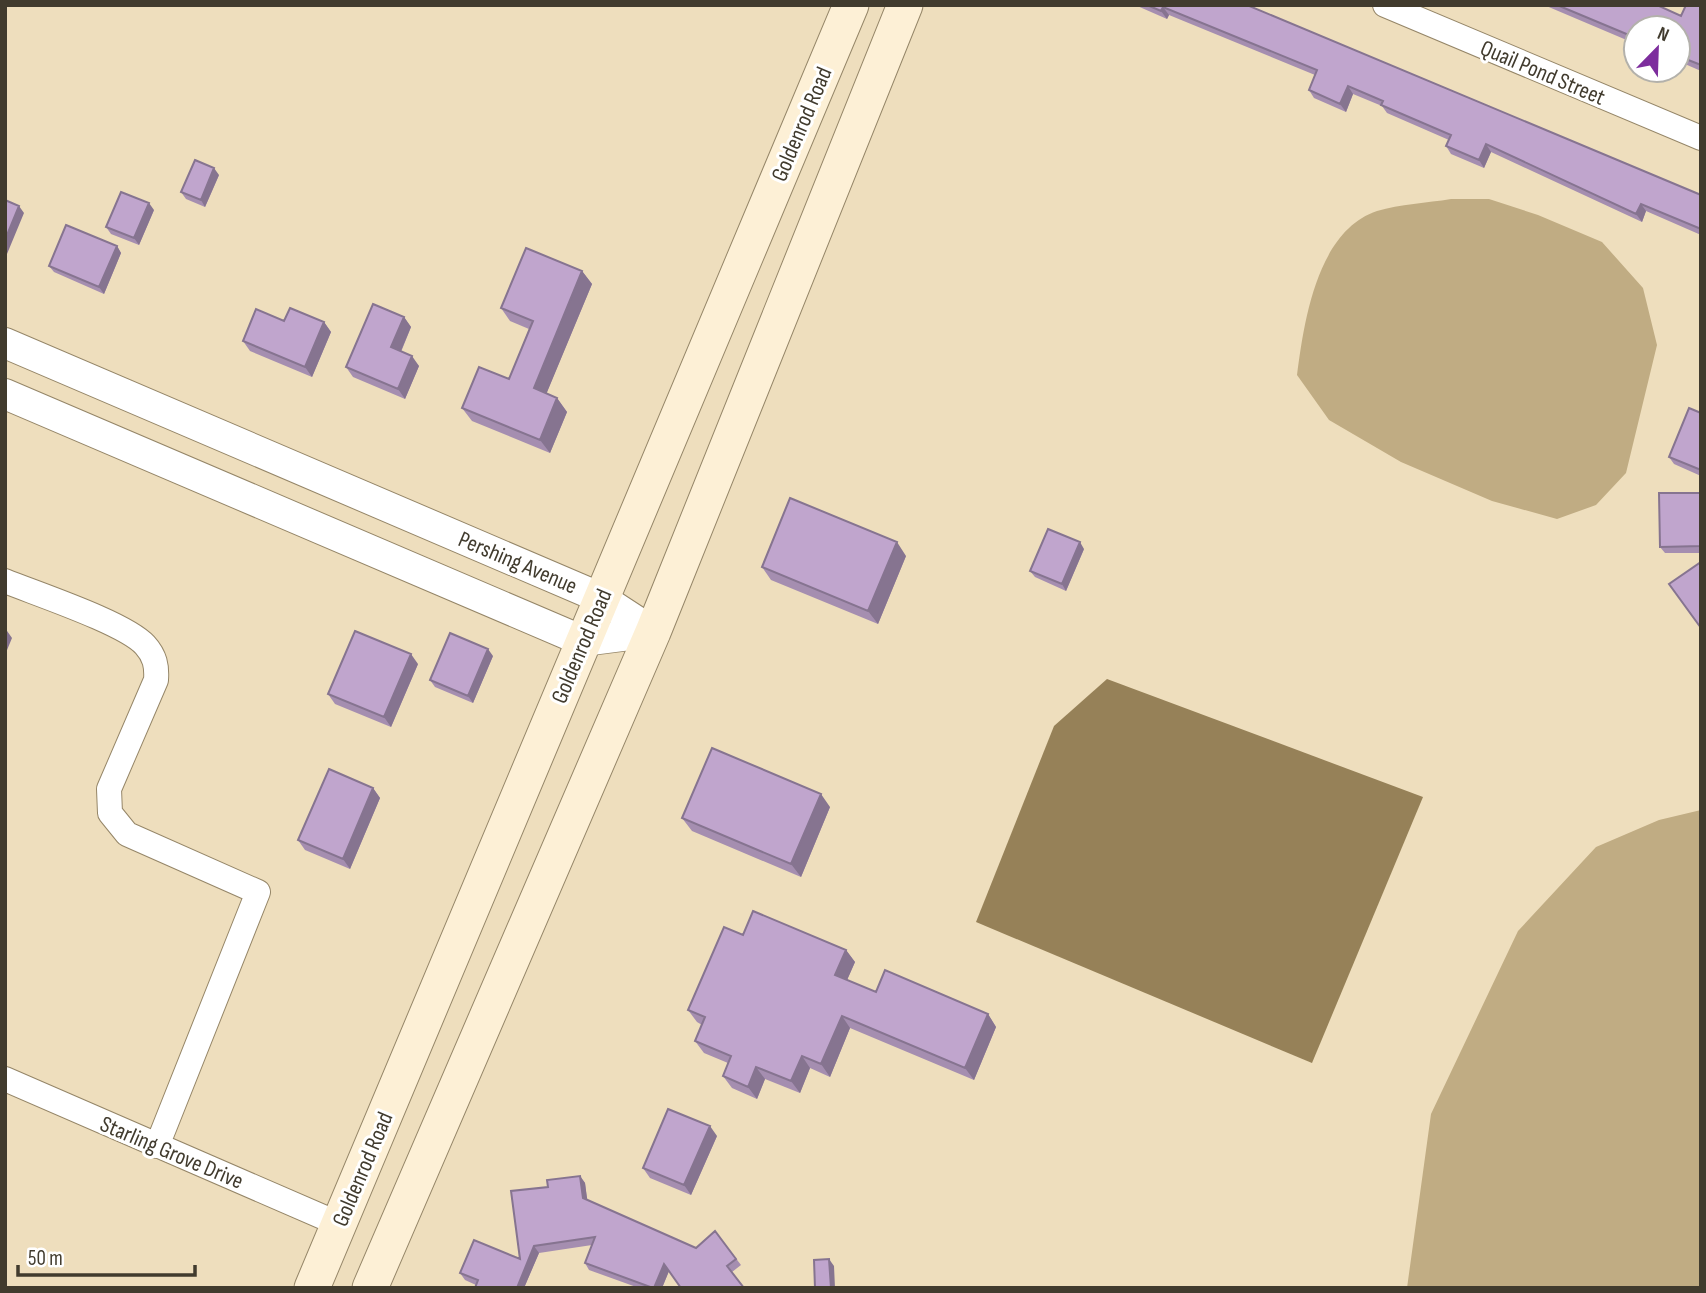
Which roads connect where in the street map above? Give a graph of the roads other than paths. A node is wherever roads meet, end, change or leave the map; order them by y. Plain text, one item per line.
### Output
1 (851, 5) edge
2 (884, 5) edge
3 (905, 5) edge
4 (1385, 5) edge
5 (1701, 138) edge
6 (803, 256) junction
7 (5, 343) edge
8 (7, 397) edge
9 (5, 581) edge
10 (601, 597) junction
11 (653, 632) junction
12 (583, 641) junction
13 (5, 1079) edge
14 (157, 1146) junction
15 (339, 1224) junction
16 (312, 1288) edge
17 (370, 1288) edge

1 - 10 main road, Goldenrod Road
2 - 6 main road
3 - 6 main road
4 - 5 street, Quail Pond Street
6 - 11 main road
7 - 10 street, Pershing Avenue
8 - 12 street, Pershing Avenue
9 - 14 street
10 - 11 street, Pershing Avenue
10 - 12 main road, Goldenrod Road
11 - 12 street
11 - 17 main road
12 - 15 main road, Goldenrod Road
13 - 14 street, Starling Grove Drive
14 - 15 street, Starling Grove Drive
15 - 16 main road, Goldenrod Road

